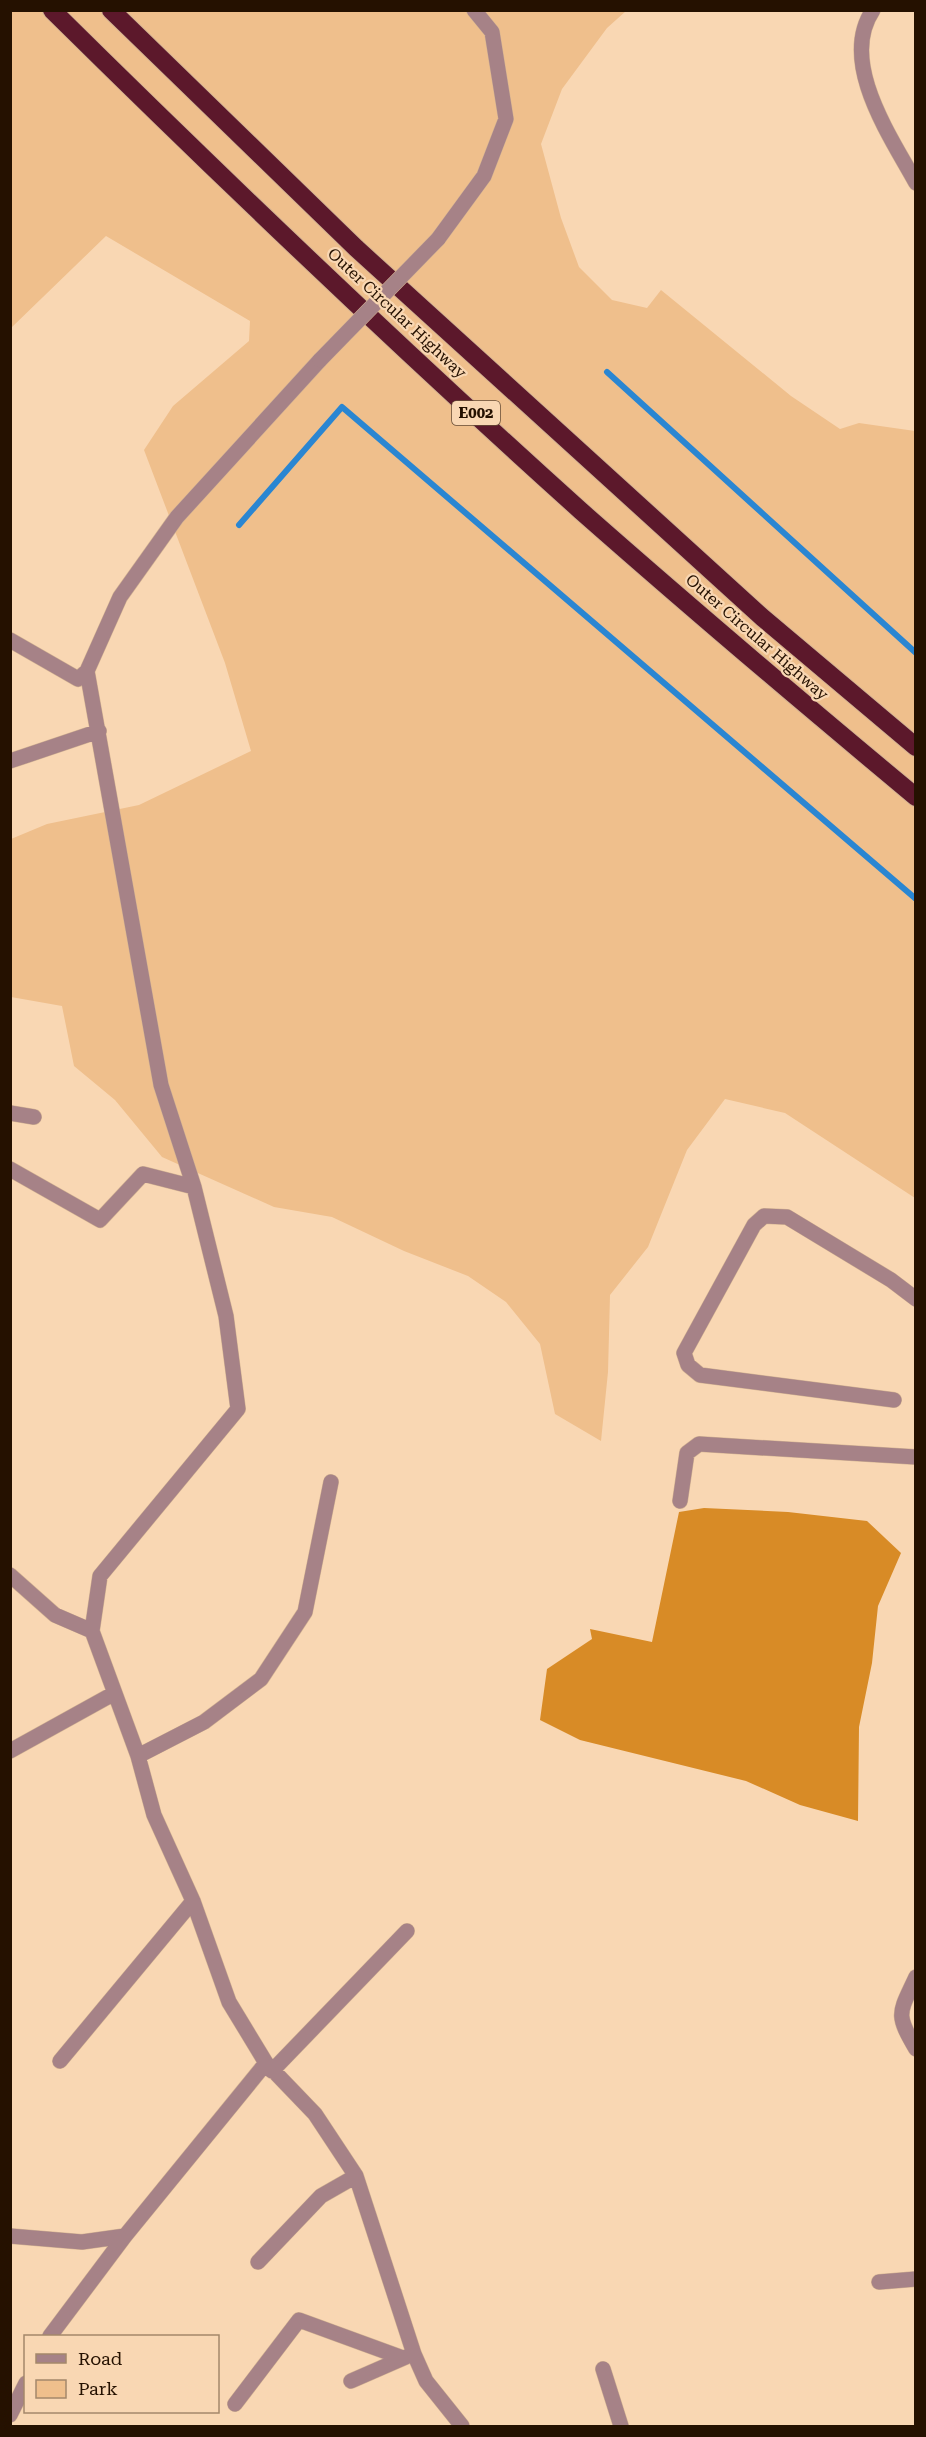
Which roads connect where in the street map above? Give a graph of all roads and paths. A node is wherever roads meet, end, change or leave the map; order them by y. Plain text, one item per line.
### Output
1 (52, 10) edge
2 (111, 10) edge
3 (474, 10) edge
4 (873, 10) edge
5 (915, 183) edge
6 (10, 640) edge
7 (87, 671) junction
8 (99, 732) junction
9 (915, 747) edge
10 (10, 761) edge
11 (915, 797) edge
12 (10, 1113) edge
13 (34, 1117) dead end
14 (10, 1169) edge
15 (194, 1187) junction
16 (915, 1299) edge
17 (894, 1400) dead end
18 (915, 1457) edge
19 (331, 1482) dead end
20 (680, 1501) dead end
21 (10, 1575) edge
22 (92, 1631) junction
23 (113, 1694) junction
24 (10, 1751) edge
25 (138, 1756) junction
26 (193, 1901) junction
27 (407, 1931) dead end
28 (915, 1977) edge
29 (915, 2049) edge
30 (60, 2061) dead end
31 (269, 2067) junction
32 (356, 2176) junction
33 (10, 2236) edge
34 (125, 2236) junction
35 (258, 2262) dead end
36 (915, 2279) edge
37 (879, 2282) dead end
38 (51, 2335) edge
39 (408, 2356) junction
40 (603, 2369) dead end
41 (351, 2381) dead end
42 (24, 2387) edge
43 (235, 2404) dead end
44 (10, 2415) edge
45 (462, 2427) edge
46 (621, 2427) edge

1 - 11 highway, Outer Circular Highway / E002
2 - 9 highway, Outer Circular Highway / E002
3 - 7 street, bridge
4 - 5 street
6 - 7 street
7 - 8 street
8 - 10 street
8 - 15 street
12 - 13 street
14 - 15 street
15 - 22 street
16 - 17 street
18 - 20 street
19 - 25 street
21 - 22 street
22 - 23 street
23 - 24 street
23 - 25 street
25 - 26 street
26 - 30 street
26 - 31 street
27 - 31 street
28 - 29 street
31 - 32 street
31 - 34 street
32 - 35 street
32 - 39 street
33 - 34 street
34 - 38 street
36 - 37 street
39 - 41 street
39 - 43 street
39 - 45 street
40 - 46 street
42 - 44 street

